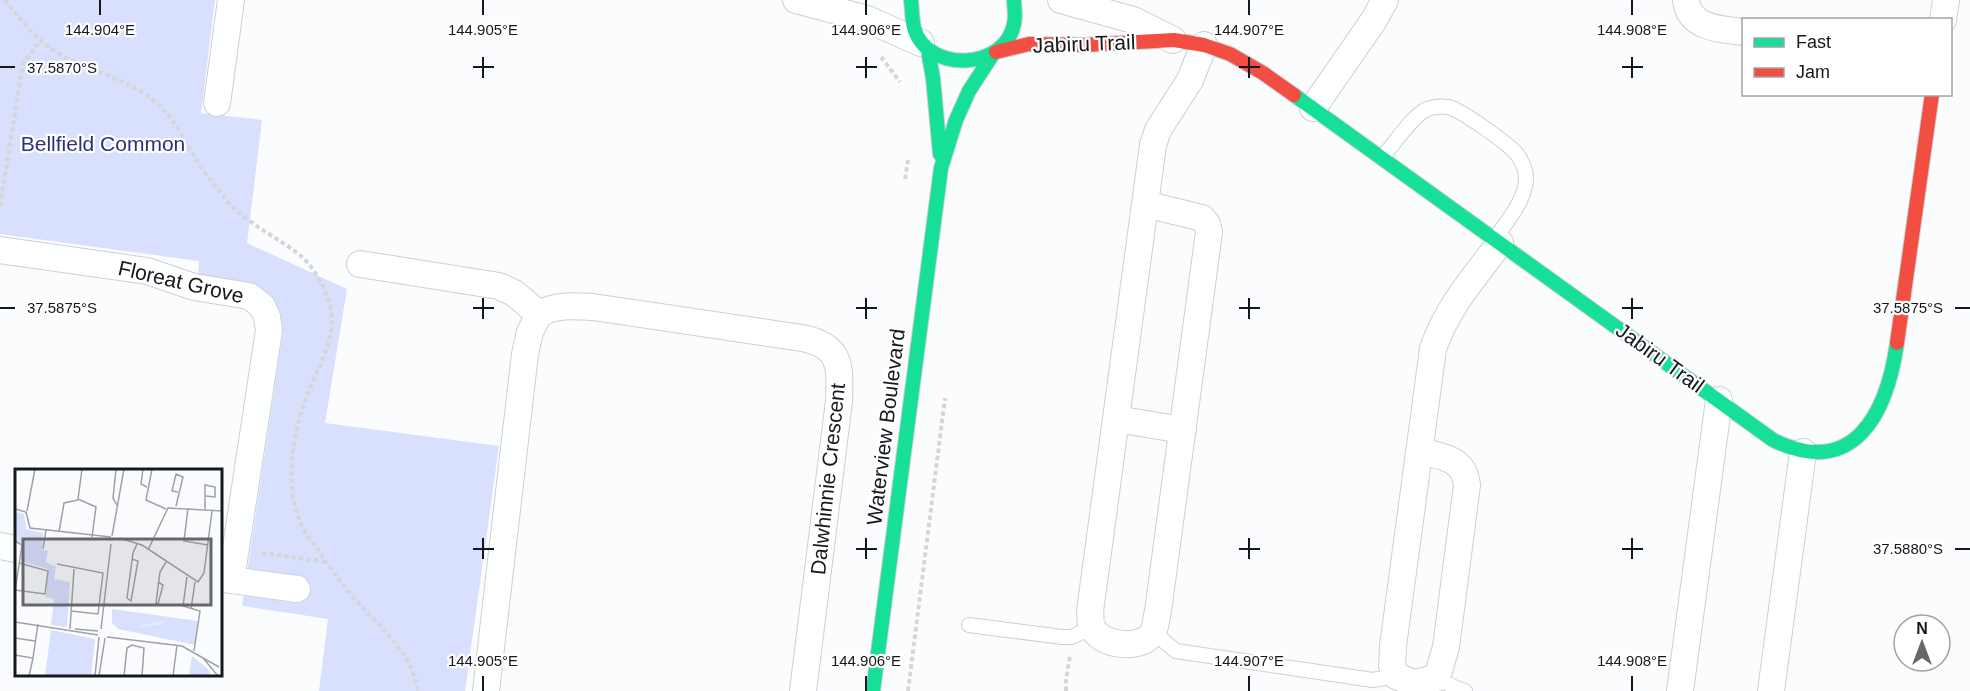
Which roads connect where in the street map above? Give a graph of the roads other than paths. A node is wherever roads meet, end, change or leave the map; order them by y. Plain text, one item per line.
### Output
1 (231, 0) edge
2 (796, 0) edge
3 (911, 0) edge
4 (1014, 0) edge
5 (1061, 0) edge
6 (1386, 0) edge
7 (1686, 0) edge
8 (1946, 0) edge
9 (1091, 9) junction
10 (1943, 18) edge
11 (1742, 32) edge
12 (1174, 40) junction
13 (1084, 45) junction
14 (1204, 45) junction
15 (925, 47) junction
16 (995, 53) junction
17 (1932, 96) edge
18 (217, 103) dead end
19 (1313, 108) junction
20 (1383, 158) junction
21 (941, 168) junction
22 (1145, 204) junction
23 (1497, 241) junction
24 (0, 250) edge
25 (360, 264) dead end
26 (539, 314) junction
27 (1719, 400) junction
28 (1116, 419) junction
29 (1183, 430) junction
30 (1420, 451) junction
31 (1803, 452) junction
32 (0, 546) edge
33 (15, 549) edge
34 (226, 579) edge
35 (297, 589) dead end
36 (969, 625) dead end
37 (1082, 632) junction
38 (1153, 632) junction
39 (1395, 676) junction
40 (1437, 678) junction
41 (486, 691) edge
42 (803, 691) edge
43 (873, 691) edge
44 (1465, 691) edge
45 (1680, 691) edge
46 (1771, 691) edge

1 - 18 street
2 - 15 street
3 - 15 street, Waterview Boulevard
4 - 16 street, Waterview Boulevard
5 - 9 street, Jabiru Trail
6 - 19 street
7 - 11 street
8 - 10 street
9 - 12 street, Jabiru Trail
9 - 13 street
12 - 13 street, Jabiru Trail
12 - 14 street, Jabiru Trail
13 - 16 street, Jabiru Trail
14 - 19 street, Jabiru Trail
14 - 22 street
15 - 16 street, Jabiru Trail
15 - 21 street, Waterview Boulevard
16 - 21 street, Waterview Boulevard
17 - 31 street, Jabiru Trail
19 - 20 street, Jabiru Trail
20 - 23 street, Jabiru Trail
20 - 23 lane
21 - 43 street, Waterview Boulevard
22 - 28 street
22 - 29 street
23 - 27 street, Jabiru Trail
23 - 30 street
24 - 34 street, Floreat Grove
25 - 26 street
26 - 41 street
26 - 42 street, Dalwhinnie Crescent
27 - 31 street, Jabiru Trail
27 - 45 street
28 - 29 street
28 - 37 street
29 - 38 street
30 - 39 street
30 - 40 street
31 - 46 street
32 - 33 street
34 - 35 street, Floreat Grove
36 - 37 lane
37 - 38 street
38 - 39 lane
39 - 40 street
40 - 44 lane

